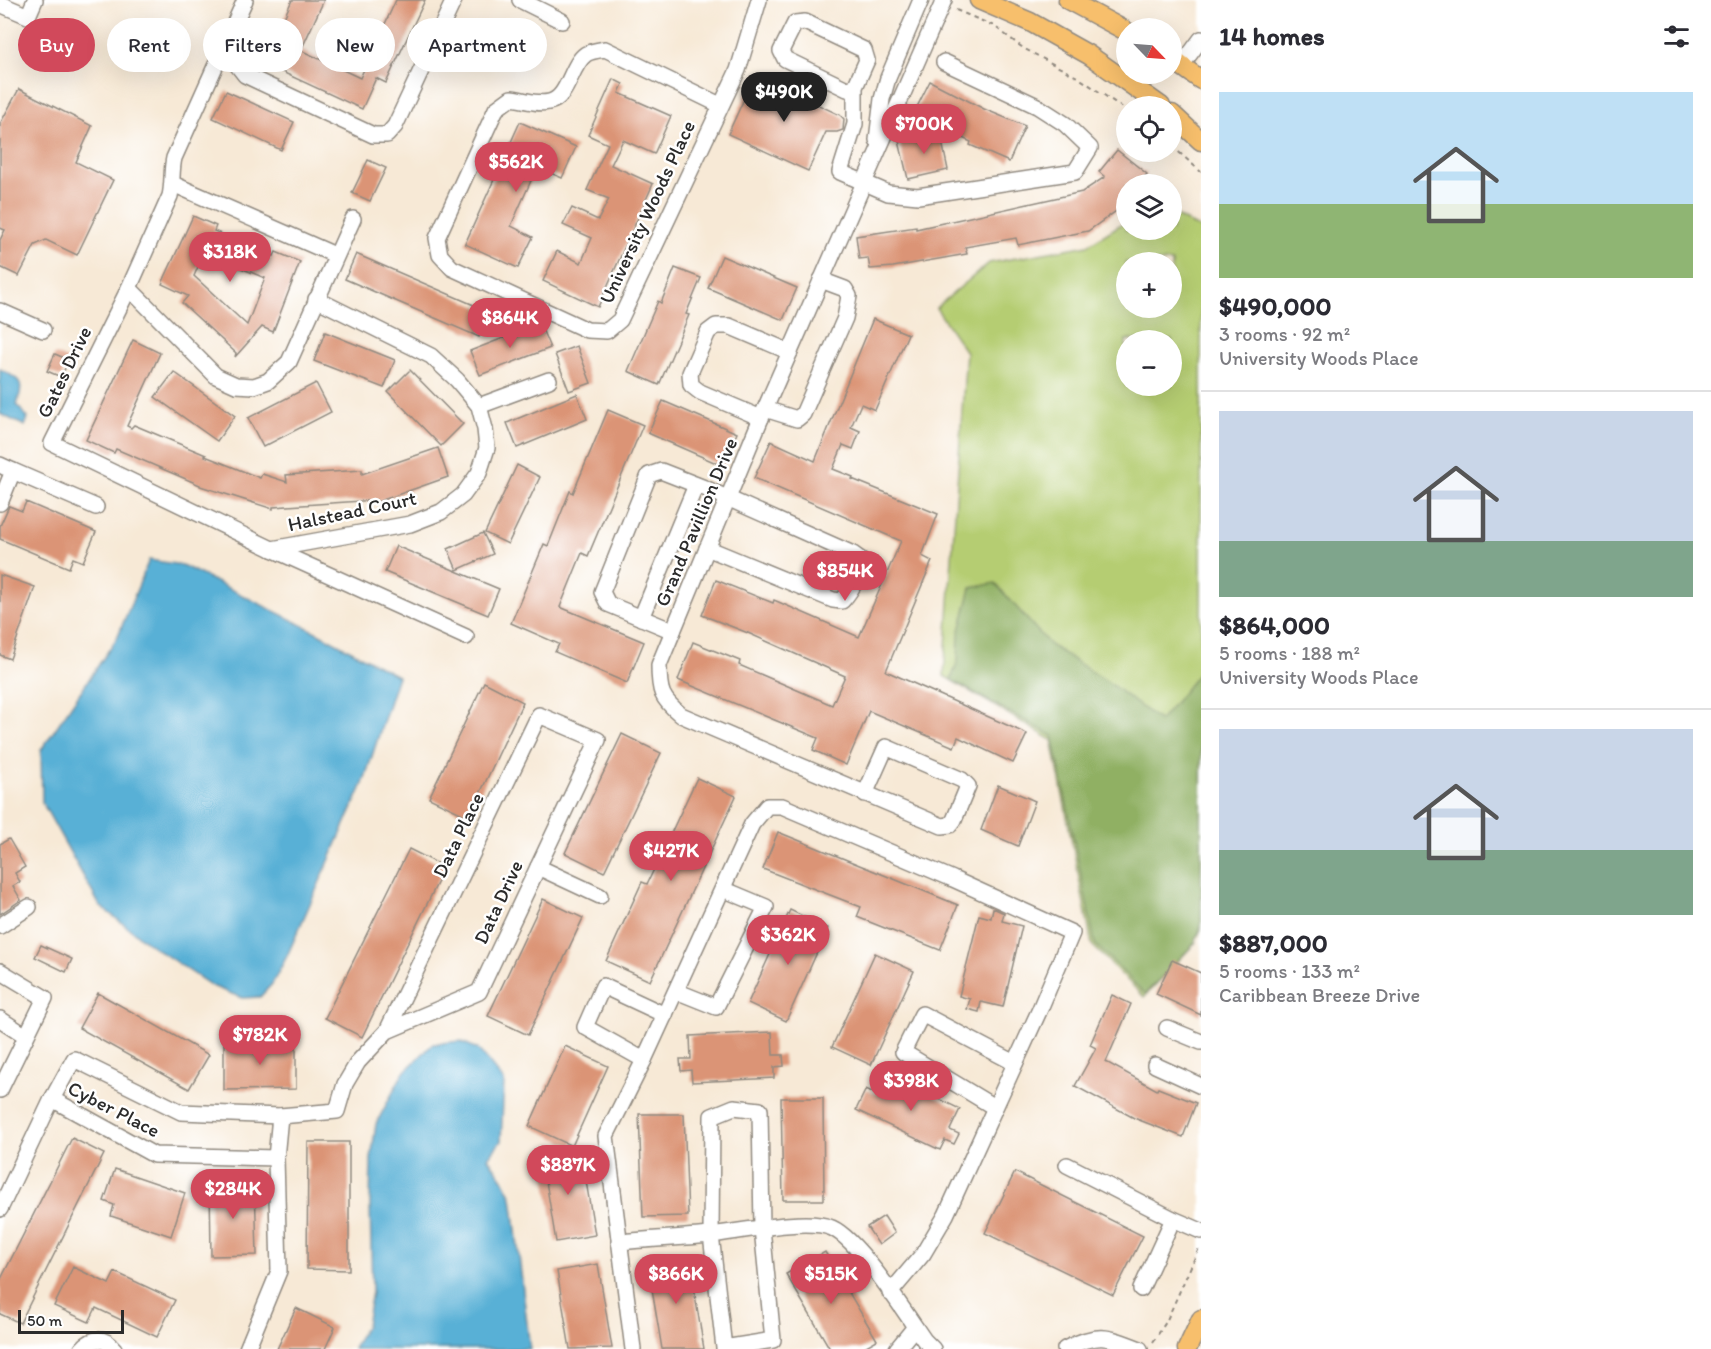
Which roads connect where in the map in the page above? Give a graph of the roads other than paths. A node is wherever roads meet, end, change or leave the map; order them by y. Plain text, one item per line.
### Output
1 (35, 0) edge
2 (245, 0) edge
3 (454, 0) edge
4 (520, 0) edge
5 (759, 0) edge
6 (921, 0) edge
7 (979, 0) edge
8 (1068, 0) edge
9 (943, 2) edge
10 (0, 3) edge
11 (237, 18) edge
12 (562, 21) dead end
13 (1116, 26) edge
14 (1201, 39) edge
15 (1182, 57) edge
16 (944, 62) dead end
17 (1182, 67) edge
18 (212, 72) edge
19 (243, 72) edge
20 (1201, 80) edge
21 (855, 87) junction
22 (1147, 96) edge
23 (720, 105) junction
24 (1182, 123) edge
25 (1201, 141) edge
26 (875, 158) junction
27 (864, 183) junction
28 (173, 184) junction
29 (353, 219) dead end
30 (335, 255) junction
31 (822, 280) junction
32 (129, 288) junction
33 (316, 299) junction
34 (0, 310) edge
35 (43, 330) dead end
36 (790, 352) junction
37 (549, 380) dead end
38 (479, 406) junction
39 (763, 413) junction
40 (6, 468) edge
41 (696, 485) junction
42 (728, 500) junction
43 (0, 503) edge
44 (96, 507) dead end
45 (707, 548) junction
46 (272, 549) junction
47 (641, 618) junction
48 (673, 631) junction
49 (466, 637) dead end
50 (598, 740) joint
51 (865, 794) junction
52 (538, 867) junction
53 (723, 889) junction
54 (600, 896) dead end
55 (29, 907) dead end
56 (0, 926) edge
57 (0, 970) edge
58 (676, 991) junction
59 (665, 1016) junction
60 (0, 1019) edge
61 (1167, 1028) dead end
62 (387, 1031) junction
63 (26, 1036) junction
64 (1201, 1042) edge
65 (644, 1060) junction
66 (1015, 1062) junction
67 (1155, 1065) dead end
68 (1201, 1086) edge
69 (0, 1090) edge
70 (52, 1099) junction
71 (994, 1107) junction
72 (281, 1116) junction
73 (276, 1158) junction
74 (1067, 1165) dead end
75 (0, 1209) edge
76 (1173, 1219) junction
77 (762, 1228) junction
78 (1201, 1231) edge
79 (711, 1235) junction
80 (619, 1242) junction
81 (1141, 1289) dead end
82 (890, 1293) junction
83 (1201, 1319) edge
84 (915, 1327) junction
85 (1145, 1347) edge
86 (82, 1349) edge
87 (114, 1349) edge
88 (247, 1349) edge
89 (633, 1349) edge
90 (897, 1349) edge
91 (933, 1349) edge
92 (1065, 1349) edge
93 (1187, 1349) edge

1 - 10 street
2 - 11 street, Gates Drive
3 - 19 street
4 - 12 street
5 - 23 street, University Woods Place
6 - 26 street, Grand Pavillion Drive
7 - 22 main road
8 - 13 main road
9 - 26 street, Grand Pavillion Drive
14 - 15 street
16 - 27 street
17 - 20 main road
18 - 28 street, Gates Drive
21 - 21 street
21 - 27 street
23 - 23 street, University Woods Place
24 - 25 main road
26 - 27 street, Grand Pavillion Drive
27 - 31 street, Grand Pavillion Drive
28 - 30 street
28 - 32 street, Gates Drive
29 - 30 street
30 - 33 street
31 - 36 street, Grand Pavillion Drive
31 - 39 street
32 - 33 street
32 - 46 street, Gates Drive
33 - 38 street, Halstead Court
34 - 35 street
36 - 39 street, Grand Pavillion Drive
36 - 39 street
37 - 38 street
38 - 46 street, Halstead Court
39 - 42 street, Grand Pavillion Drive
40 - 43 street
40 - 44 street
41 - 42 street
41 - 47 street
41 - 47 street
42 - 45 street, Grand Pavillion Drive
42 - 45 street
45 - 48 street, Grand Pavillion Drive
46 - 49 street, Gates Drive
47 - 48 street
48 - 51 street, Grand Pavillion Drive
50 - 52 street, Data Drive
50 - 62 street, Data Place
51 - 51 street, Grand Pavillion Drive
52 - 54 street
52 - 62 street, Data Drive
53 - 58 street
53 - 58 street
53 - 66 street
55 - 56 street
57 - 63 street
58 - 59 street
59 - 65 street
59 - 65 street
60 - 63 street
61 - 64 street
62 - 72 street
63 - 69 street
65 - 80 street
66 - 71 street
66 - 71 street
67 - 68 street
70 - 72 street
70 - 73 street, Cyber Place
70 - 75 street, Cyber Place
71 - 82 street
72 - 73 street
73 - 88 street
74 - 76 street
76 - 78 street
76 - 81 street
77 - 79 street
77 - 79 street
77 - 79 street
77 - 82 street
79 - 80 street
80 - 89 street
82 - 84 street
83 - 93 main road
84 - 90 street
84 - 91 street
85 - 92 street
86 - 87 street

